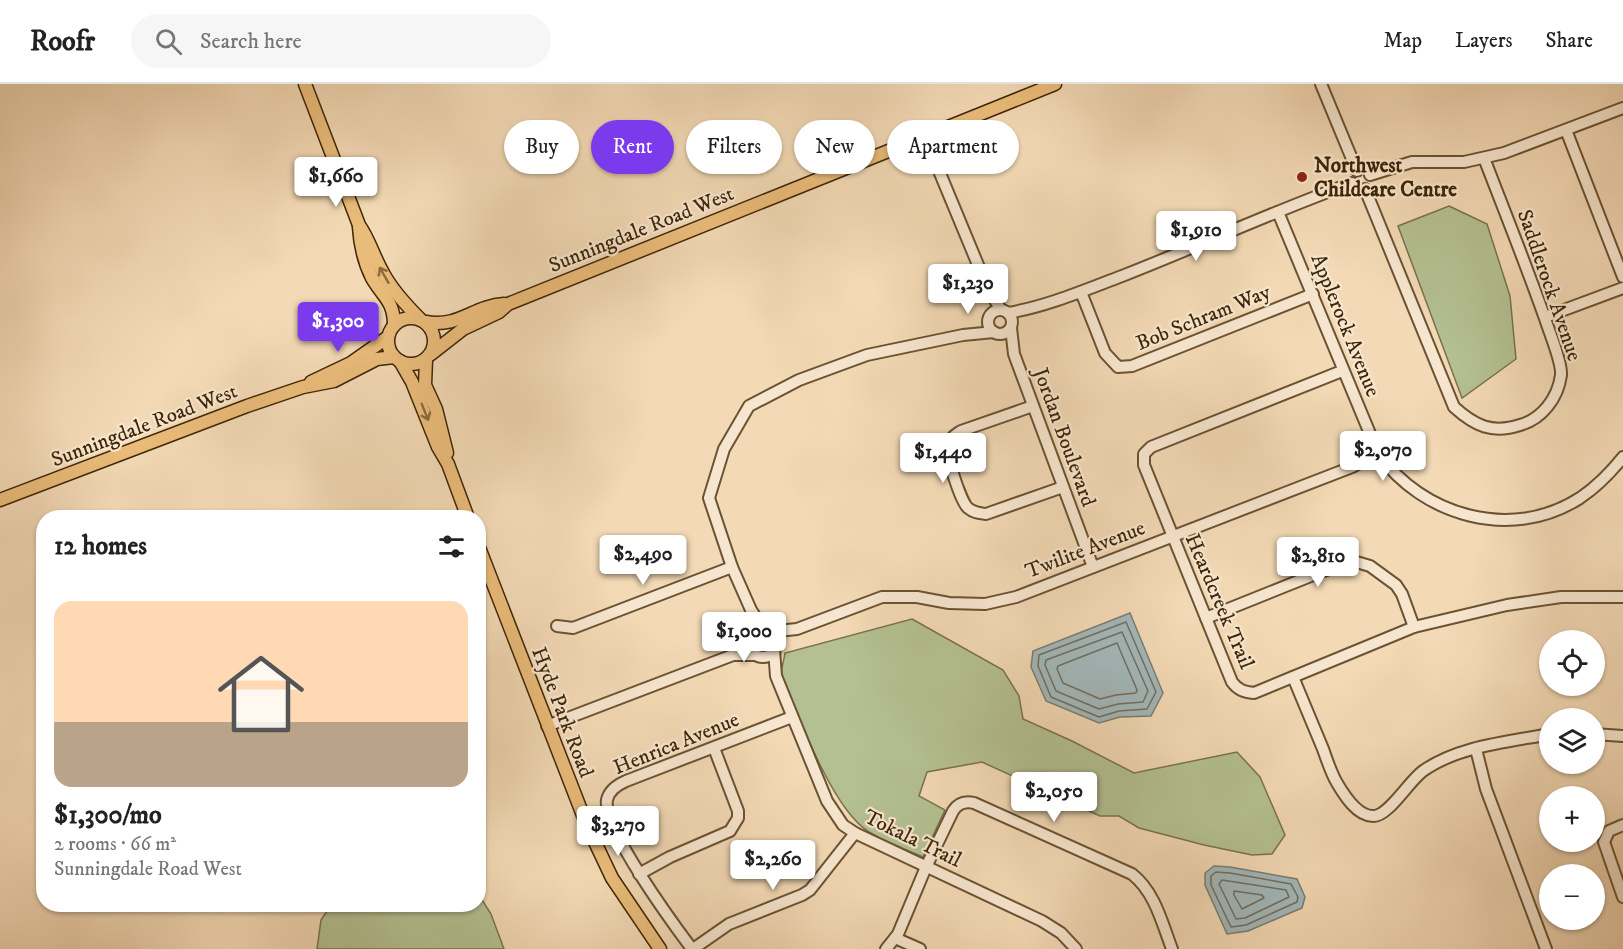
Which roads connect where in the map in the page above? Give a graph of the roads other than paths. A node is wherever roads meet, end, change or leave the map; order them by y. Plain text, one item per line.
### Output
1 (305, 84) edge
2 (1056, 84) edge
3 (1321, 84) edge
4 (1623, 108) edge
5 (967, 120) edge
6 (1566, 130) junction
7 (887, 152) edge
8 (1484, 158) junction
9 (1357, 171) junction
10 (940, 174) edge
11 (1370, 175) junction
12 (1352, 183) junction
13 (1365, 189) junction
14 (1278, 212) junction
15 (359, 225) junction
16 (1623, 277) edge
17 (1623, 288) edge
18 (1081, 292) junction
19 (1313, 294) junction
20 (508, 304) junction
21 (1545, 317) junction
22 (1002, 318) junction
23 (423, 321) junction
24 (394, 325) junction
25 (996, 333) junction
26 (963, 335) junction
27 (388, 337) junction
28 (1014, 354) junction
29 (429, 356) junction
30 (397, 359) junction
31 (1342, 371) junction
32 (303, 387) junction
33 (1033, 406) junction
34 (1378, 453) junction
35 (1623, 457) edge
36 (448, 464) junction
37 (1063, 487) junction
38 (0, 500) edge
39 (465, 510) edge
40 (1172, 536) junction
41 (486, 566) edge
42 (732, 567) junction
43 (1093, 567) junction
44 (1623, 597) edge
45 (751, 610) junction
46 (1206, 618) junction
47 (557, 626) dead end
48 (1414, 627) junction
49 (797, 629) junction
50 (766, 631) junction
51 (752, 637) junction
52 (775, 648) junction
53 (734, 655) junction
54 (757, 656) junction
55 (776, 676) junction
56 (1293, 677) junction
57 (792, 717) junction
58 (547, 726) junction
59 (1605, 735) edge
60 (1539, 736) edge
61 (1623, 736) edge
62 (714, 748) junction
63 (1476, 749) junction
64 (1623, 825) edge
65 (855, 833) junction
66 (926, 867) junction
67 (639, 874) junction
68 (1623, 897) edge
69 (896, 938) junction
70 (660, 949) edge
71 (692, 949) edge
72 (886, 949) edge
73 (920, 949) edge
74 (1076, 949) edge
75 (1172, 949) edge
76 (1546, 949) edge

1 - 15 main road
2 - 5 main road, Sunningdale Road West
3 - 9 street
4 - 6 street
6 - 8 street
6 - 16 street
7 - 20 main road, Sunningdale Road West
8 - 11 street
8 - 21 street, Saddlerock Avenue
9 - 11 street
9 - 12 street
10 - 22 street
11 - 13 street
12 - 13 street
12 - 14 street
13 - 21 street, Saddlerock Avenue
14 - 18 street
14 - 19 street, Applerock Avenue
23 -> 15 main road
15 - 24 main road
17 - 21 street
18 - 19 street, Bob Schram Way
18 - 22 street
19 - 31 street, Applerock Avenue
20 - 23 main road, Sunningdale Road West
20 - 29 main road, Sunningdale Road West
22 - 25 street
22 - 25 street, Jordan Boulevard
22 - 26 street
22 - 28 street, Jordan Boulevard
23 - 24 main road
23 - 29 main road
24 - 27 main road
25 - 26 street
25 - 28 street, Jordan Boulevard
26 - 42 street
27 - 30 main road
27 - 32 main road, Sunningdale Road West
28 - 33 street, Jordan Boulevard
29 - 30 main road
29 - 36 main road
30 - 32 main road, Sunningdale Road West
30 -> 36 main road
31 - 34 street, Applerock Avenue
31 - 40 street, Heardcreek Trail
32 - 38 main road, Sunningdale Road West
33 - 37 street, Jordan Boulevard
33 - 37 street
34 - 35 street, Applerock Avenue
34 - 40 street, Twilite Avenue
36 - 39 main road
37 - 43 street, Jordan Boulevard
40 - 43 street, Twilite Avenue
40 - 46 street, Heardcreek Trail
41 - 58 main road, Hyde Park Road
42 - 45 street
42 - 47 street
43 - 49 street, Twilite Avenue
44 - 48 street, Heardcreek Trail
45 - 50 street
45 - 51 street
46 - 48 street
46 - 56 street, Heardcreek Trail
48 - 56 street, Heardcreek Trail
49 - 50 street, Twilite Avenue
49 - 52 street, Twilite Avenue
50 - 51 street
50 - 52 street
51 - 53 street
51 - 54 street
52 - 54 street
52 - 55 street, Tokala Trail
53 - 54 street
53 - 58 street
54 - 55 street, Tokala Trail
55 - 57 street, Tokala Trail
56 - 63 street
57 - 62 street, Henrica Avenue
57 - 65 street, Tokala Trail
58 - 70 main road, Hyde Park Road
59 - 61 street
60 - 63 street
62 - 67 street
62 - 67 street, Henrica Avenue
63 - 76 street
64 - 68 street
65 - 66 street, Tokala Trail
65 - 71 street
66 - 69 street
66 - 74 street, Tokala Trail
66 - 75 street
67 - 71 street, Henrica Avenue
69 - 72 street
69 - 73 street

